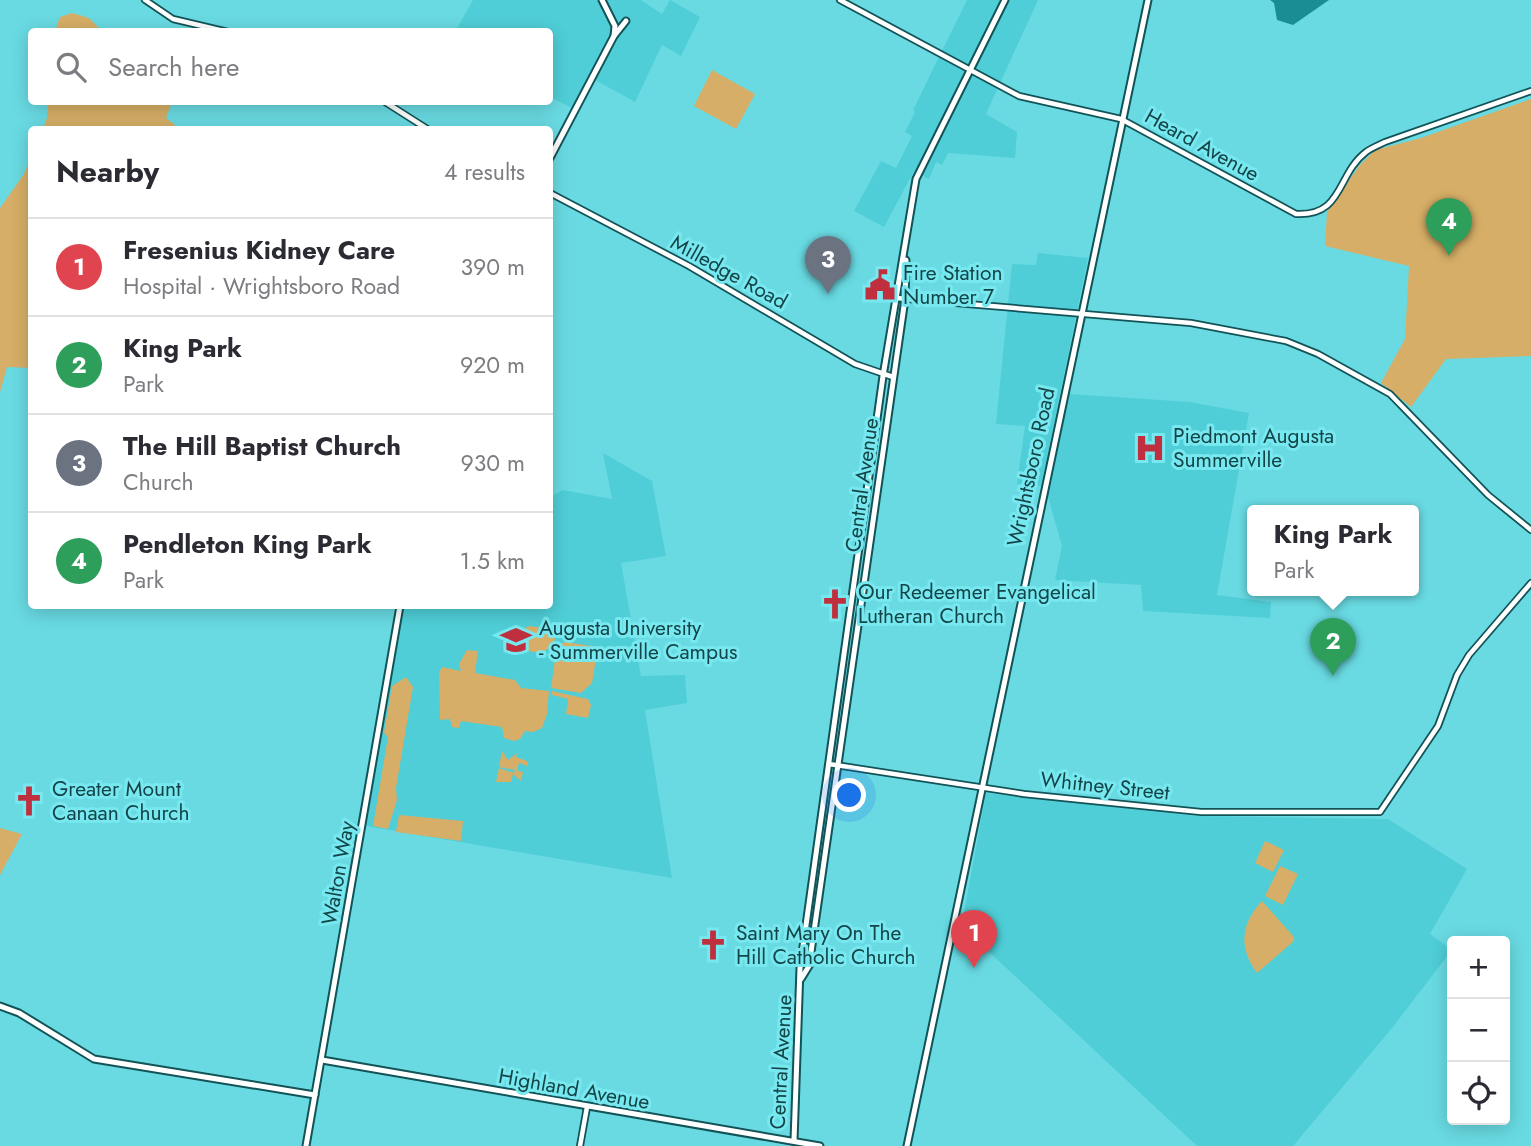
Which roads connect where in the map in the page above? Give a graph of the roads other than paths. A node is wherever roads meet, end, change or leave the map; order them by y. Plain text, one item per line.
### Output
1 (145, 0) edge
2 (603, 0) edge
3 (840, 0) edge
4 (1005, 0) edge
5 (1148, 0) edge
6 (626, 20) dead end
7 (211, 28) edge
8 (614, 36) junction
9 (971, 70) junction
10 (1531, 91) edge
11 (390, 105) edge
12 (1121, 119) junction
13 (423, 126) edge
14 (553, 152) edge
15 (553, 195) edge
16 (906, 242) junction
17 (896, 298) junction
18 (905, 299) junction
19 (1080, 313) junction
20 (883, 376) junction
21 (893, 377) junction
22 (1531, 530) edge
23 (1531, 583) edge
24 (399, 609) edge
25 (829, 764) junction
26 (839, 765) junction
27 (980, 788) junction
28 (801, 979) junction
29 (0, 1006) edge
30 (322, 1060) junction
31 (315, 1095) junction
32 (587, 1107) junction
33 (793, 1144) edge
34 (306, 1146) edge
35 (580, 1146) edge
36 (820, 1146) edge
37 (907, 1146) edge

1 - 7 street
2 - 8 main road
3 - 9 street, Heard Avenue
4 - 9 main road, Central Avenue
5 - 12 main road, Wrightsboro Road
6 - 8 main road
8 - 14 main road
9 - 12 street, Heard Avenue
9 - 16 main road, Central Avenue
10 - 12 street, Heard Avenue
11 - 13 street
12 - 19 main road, Wrightsboro Road
15 - 20 street, Milledge Road
16 - 17 main road, Central Avenue
16 - 18 main road, Central Avenue
17 - 18 street
17 - 20 main road, Central Avenue
18 - 19 street
18 - 21 main road, Central Avenue
19 - 22 street
19 - 27 main road, Wrightsboro Road
20 - 21 street, Milledge Road
20 - 25 main road, Central Avenue
21 - 26 main road, Central Avenue
23 - 27 street, Whitney Street
24 - 30 main road, Walton Way
25 - 26 street, Whitney Street
25 - 28 main road, Central Avenue
26 - 27 street, Whitney Street
26 - 28 main road, Central Avenue
27 - 37 main road, Wrightsboro Road
28 - 33 main road, Central Avenue
29 - 31 main road
30 - 31 main road, Walton Way
30 - 32 main road, Highland Avenue
31 - 34 main road, Walton Way
32 - 33 main road, Highland Avenue
32 - 35 street
33 - 36 main road, Highland Avenue

